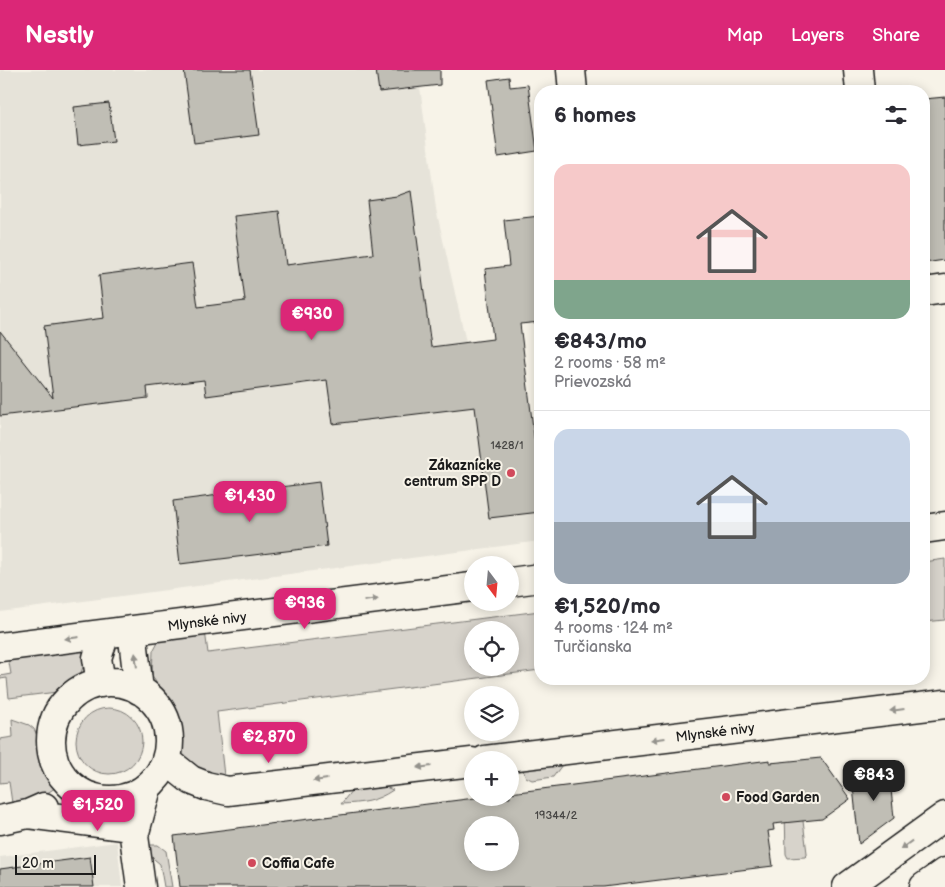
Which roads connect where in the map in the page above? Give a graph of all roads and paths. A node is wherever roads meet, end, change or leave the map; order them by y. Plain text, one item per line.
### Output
1 (570, 70) edge
2 (572, 85) edge
3 (945, 289) edge
4 (930, 291) edge
5 (945, 526) edge
6 (930, 528) edge
7 (534, 579) edge
8 (519, 581) edge
9 (464, 588) edge
10 (119, 632) junction
11 (0, 647) edge
12 (101, 683) junction
13 (139, 690) junction
14 (945, 704) edge
15 (519, 756) edge
16 (166, 760) junction
17 (464, 763) edge
18 (147, 788) junction
19 (82, 793) junction
20 (28, 814) junction
21 (945, 816) edge
22 (0, 820) edge
23 (128, 831) junction
24 (945, 872) edge
25 (141, 887) edge
26 (847, 887) edge
27 (924, 887) edge

1 - 2 street
3 - 4 street
5 - 6 street
7 - 8 street
10 -> 9 street, Mlynské nivy
10 -> 11 street, Mlynské nivy
10 - 12 street
13 -> 10 street
12 - 13 street
12 - 19 street
13 - 16 street
14 -> 15 street, Mlynské nivy
17 -> 16 street
16 - 18 street
18 - 19 street
18 - 23 street
19 - 20 street
19 - 23 street
20 - 22 street
20 - 23 street
21 -> 26 street
23 - 25 street
24 - 27 street

